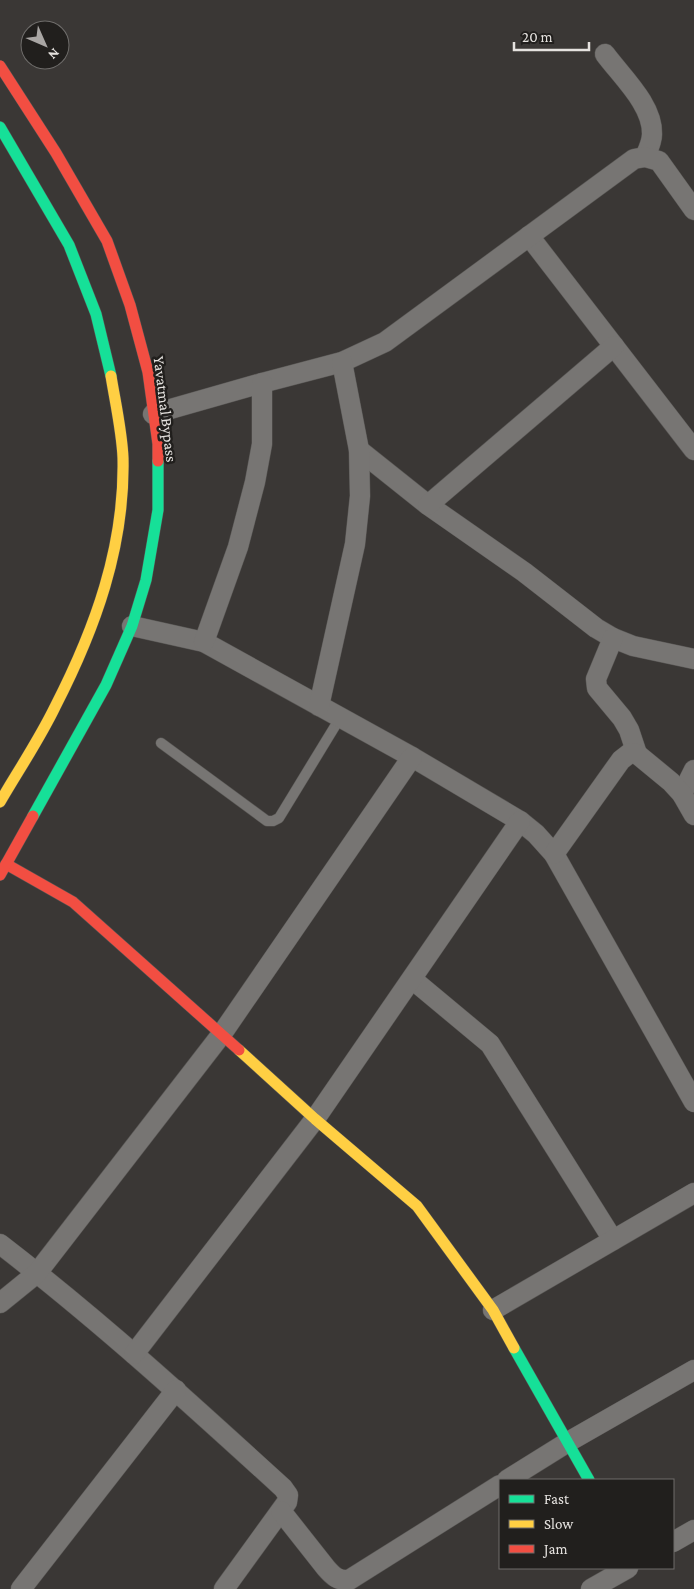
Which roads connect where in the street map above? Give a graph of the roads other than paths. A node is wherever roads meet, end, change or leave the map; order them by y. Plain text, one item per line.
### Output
1 (605, 54) dead end
2 (0, 66) edge
3 (0, 127) edge
4 (645, 157) junction
5 (694, 210) edge
6 (529, 236) junction
7 (614, 346) junction
8 (342, 362) junction
9 (262, 383) junction
10 (153, 414) junction
11 (359, 450) junction
12 (694, 450) edge
13 (428, 505) junction
14 (132, 626) junction
15 (613, 638) junction
16 (204, 642) junction
17 (694, 659) edge
18 (319, 706) junction
19 (340, 718) junction
20 (161, 743) dead end
21 (637, 754) junction
22 (412, 757) junction
23 (694, 770) edge
24 (682, 794) junction
25 (0, 802) edge
26 (694, 815) edge
27 (520, 822) junction
28 (554, 854) junction
29 (6, 864) junction
30 (0, 875) edge
31 (412, 979) junction
32 (221, 1035) junction
33 (694, 1102) edge
34 (315, 1120) junction
35 (694, 1193) edge
36 (613, 1240) junction
37 (0, 1244) edge
38 (37, 1273) junction
39 (0, 1303) edge
40 (493, 1310) junction
41 (134, 1354) junction
42 (692, 1376) edge
43 (176, 1390) junction
44 (568, 1442) junction
45 (509, 1479) edge
46 (588, 1479) edge
47 (499, 1486) edge
48 (281, 1510) junction
49 (694, 1530) edge
50 (674, 1541) edge
51 (626, 1569) edge
52 (21, 1589) edge
53 (224, 1589) edge
54 (591, 1589) edge

1 - 4 street
2 - 10 main road, Yavatmal Bypass
3 - 25 main road
4 - 5 street
4 - 6 street
6 - 7 street
6 - 8 street
7 - 12 street
7 - 13 street
8 - 9 street
8 - 11 street
9 - 10 street
9 - 16 street
10 - 14 main road, Yavatmal Bypass
11 - 13 street
11 - 18 street
13 - 15 street
14 - 16 street
14 - 29 main road, Yavatmal Bypass
15 - 17 street
15 - 21 street
16 - 18 street
18 - 19 street
19 - 20 lane
19 - 22 street
21 - 24 street
21 - 28 street
22 - 27 street
22 - 32 street
23 - 24 street
24 - 26 street
27 - 28 street
27 - 31 street
28 - 33 street
29 - 30 main road, Yavatmal Bypass
29 - 32 main road
31 - 34 street
31 - 36 street
32 - 34 main road
32 - 38 street
34 - 40 main road
34 - 41 street
35 - 36 street
36 - 40 street
37 - 38 street
38 - 39 street
38 - 41 street
40 - 44 main road
41 - 43 street
42 - 44 street
43 - 48 street
43 - 52 street
44 - 45 street
44 - 46 main road
47 - 48 street
48 - 53 street
49 - 50 street
51 - 54 street

